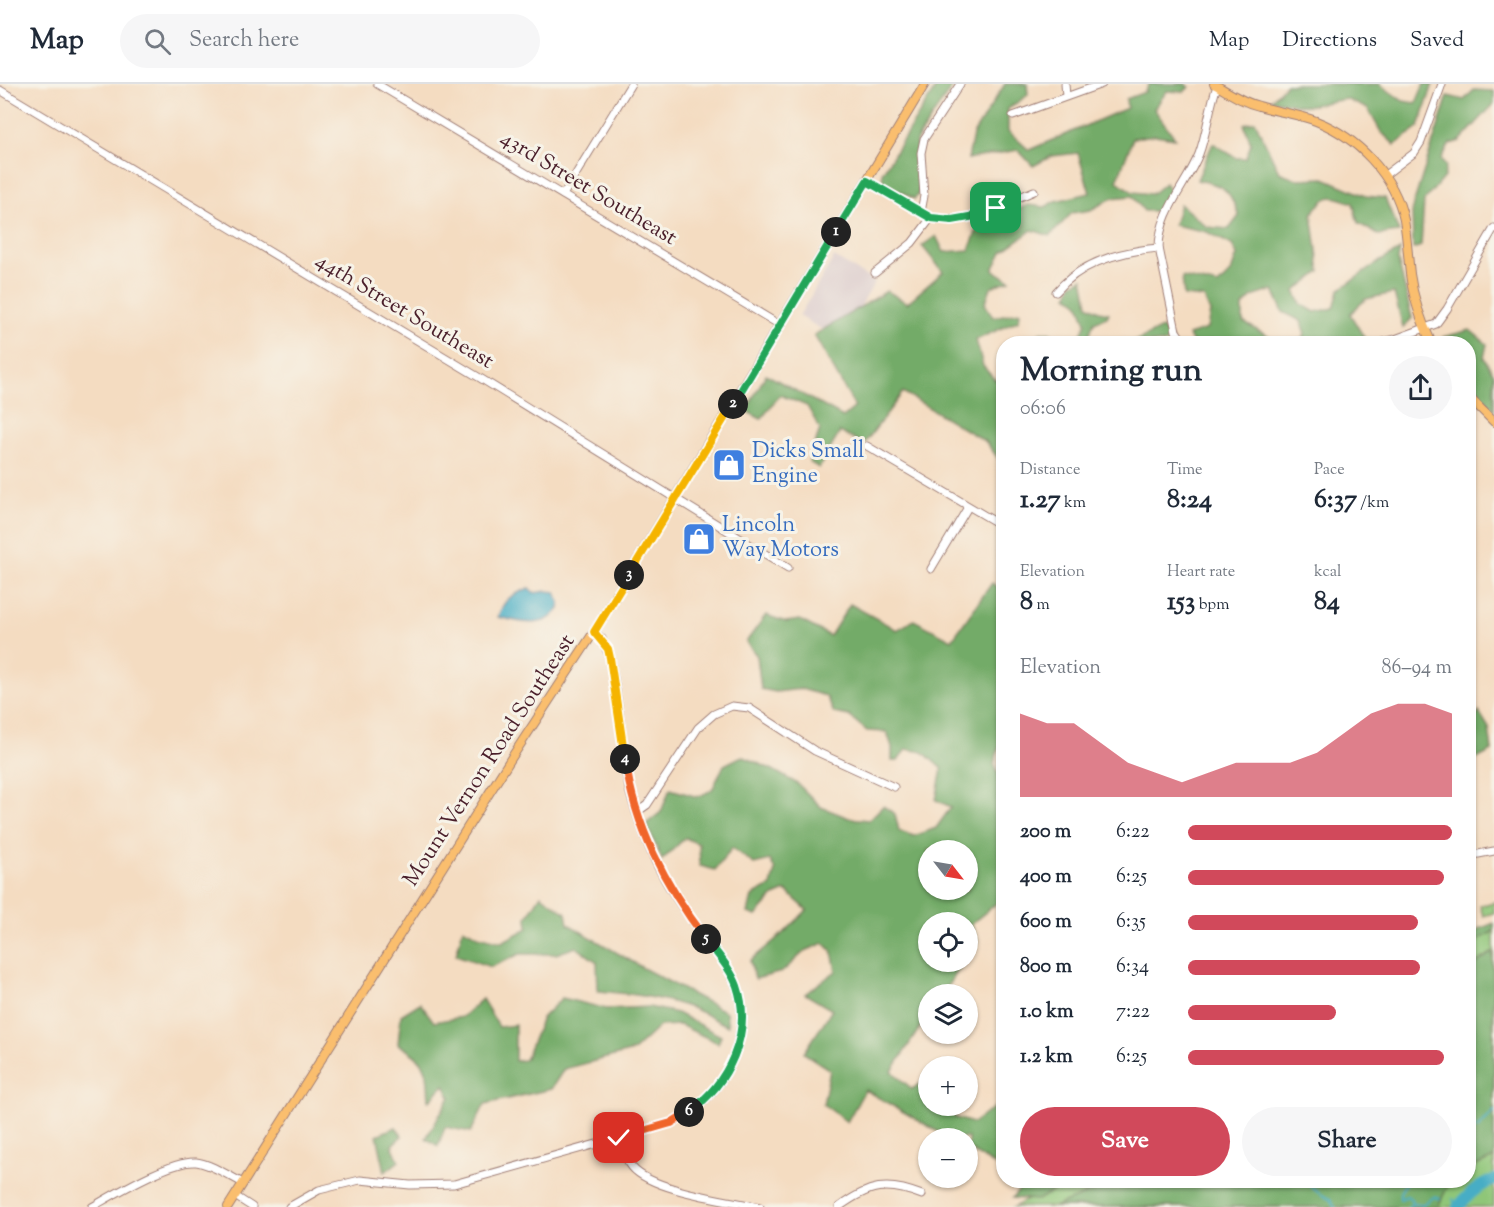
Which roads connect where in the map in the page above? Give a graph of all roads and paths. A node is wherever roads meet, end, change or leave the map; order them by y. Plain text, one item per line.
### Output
1 (377, 84) edge
2 (631, 84) edge
3 (925, 84) edge
4 (960, 84) edge
5 (1065, 84) edge
6 (1102, 84) edge
7 (1442, 84) edge
8 (1215, 85) edge
9 (0, 90) edge
10 (1066, 96) junction
11 (1013, 116) dead end
12 (1385, 175) junction
13 (867, 181) junction
14 (1034, 191) dead end
15 (563, 195) junction
16 (921, 212) junction
17 (931, 218) junction
18 (1494, 228) edge
19 (1159, 248) junction
20 (875, 273) dead end
21 (1056, 292) dead end
22 (780, 325) junction
23 (1425, 327) junction
24 (1179, 336) edge
25 (1402, 336) edge
26 (1429, 336) edge
27 (1476, 404) edge
28 (1494, 422) edge
29 (867, 446) dead end
30 (676, 498) junction
31 (968, 507) junction
32 (996, 523) edge
33 (788, 568) dead end
34 (931, 569) dead end
35 (594, 632) junction
36 (894, 787) dead end
37 (637, 812) junction
38 (1494, 850) edge
39 (1476, 854) edge
40 (619, 1138) junction
41 (243, 1183) junction
42 (922, 1195) dead end
43 (236, 1196) junction
44 (92, 1207) edge
45 (228, 1207) edge
46 (252, 1207) edge
47 (290, 1207) edge
48 (760, 1207) edge
49 (839, 1207) edge

1 - 15 street, 43rd Street Southeast
2 - 15 street
3 - 13 main road, Mount Vernon Road Southeast
4 - 16 street
5 - 10 street
6 - 10 street
7 - 12 street
8 - 12 main road
8 - 19 street
9 - 30 street, 44th Street Southeast
10 - 11 street
12 - 23 main road
13 - 16 street
13 - 22 main road, Mount Vernon Road Southeast
14 - 17 street
15 - 22 street, 43rd Street Southeast
16 - 17 street
17 - 20 street
18 - 23 street
19 - 21 street
19 - 24 street
22 - 30 main road, Mount Vernon Road Southeast
23 - 25 street
23 - 26 main road
27 - 28 main road
29 - 31 street
30 - 33 street, 44th Street Southeast
30 - 35 main road, Mount Vernon Road Southeast
31 - 32 street
31 - 34 street
35 - 37 street
35 - 41 main road, Mount Vernon Road Southeast
36 - 37 street
37 - 40 street
38 - 39 street
40 - 47 street
40 - 48 street
41 - 43 main road, Mount Vernon Road Southeast
41 - 44 street
42 - 49 street
43 - 45 main road, Mount Vernon Road Southeast
43 - 46 street

